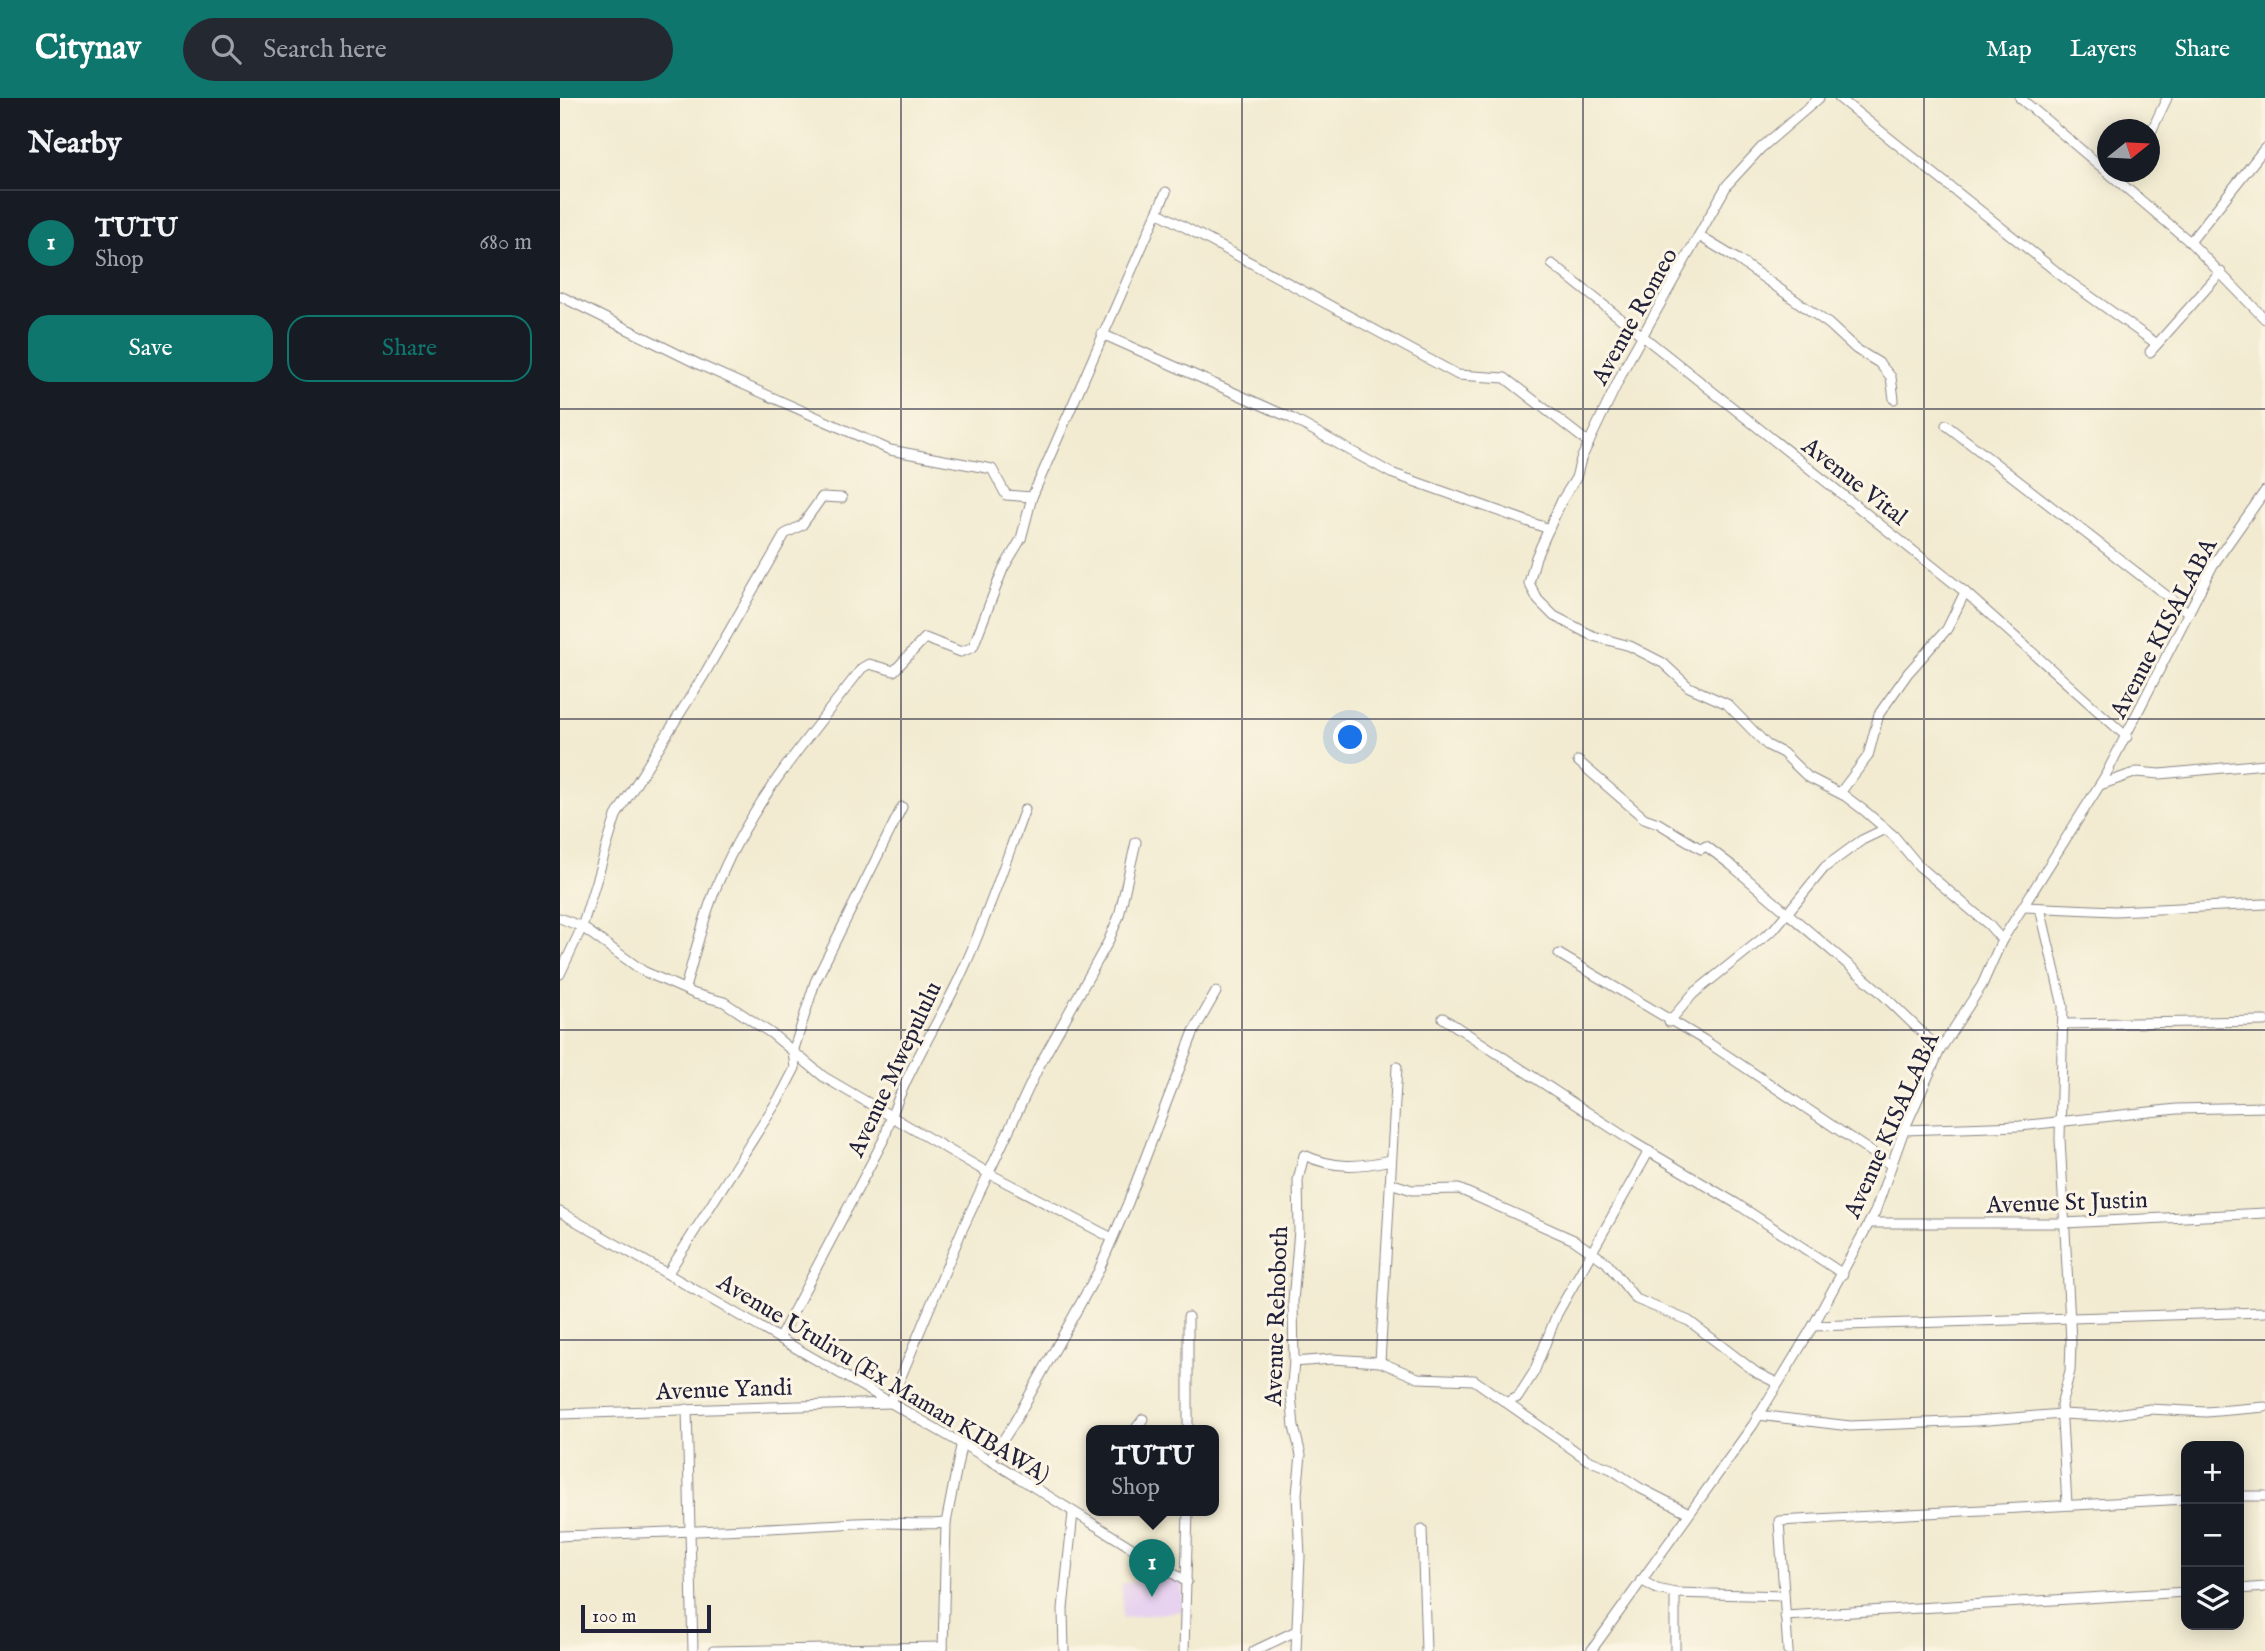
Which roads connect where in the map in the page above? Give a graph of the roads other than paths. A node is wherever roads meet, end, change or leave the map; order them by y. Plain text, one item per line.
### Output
1 (1819, 98) edge
2 (1839, 98) edge
3 (2021, 98) edge
4 (2166, 98) edge
5 (2157, 119) edge
6 (2265, 148) edge
7 (2097, 164) edge
8 (2119, 182) edge
9 (1166, 192) dead end
10 (1157, 212) junction
11 (1699, 236) junction
12 (2190, 242) junction
13 (1552, 264) dead end
14 (2221, 272) junction
15 (560, 296) edge
16 (2264, 315) edge
17 (1102, 334) junction
18 (1642, 338) junction
19 (2157, 344) junction
20 (2150, 352) dead end
21 (1894, 399) dead end
22 (1946, 425) dead end
23 (1589, 443) junction
24 (2265, 491) edge
25 (1032, 497) junction
26 (842, 498) dead end
27 (1549, 528) junction
28 (1965, 592) junction
29 (2189, 613) junction
30 (2127, 737) junction
31 (1578, 761) dead end
32 (2265, 764) edge
33 (2100, 785) junction
34 (1840, 793) junction
35 (902, 807) dead end
36 (1025, 809) dead end
37 (1885, 829) junction
38 (1136, 842) dead end
39 (2265, 904) edge
40 (2024, 907) junction
41 (2040, 908) junction
42 (1787, 912) junction
43 (560, 918) edge
44 (582, 927) junction
45 (2002, 940) junction
46 (1559, 954) dead end
47 (560, 974) edge
48 (685, 988) junction
49 (1216, 992) dead end
50 (1443, 1018) dead end
51 (2265, 1021) edge
52 (1669, 1023) junction
53 (2063, 1024) junction
54 (1940, 1050) junction
55 (793, 1052) junction
56 (1397, 1067) dead end
57 (2265, 1107) edge
58 (891, 1115) junction
59 (2061, 1120) junction
60 (1904, 1130) junction
61 (1649, 1151) junction
62 (1391, 1160) junction
63 (1891, 1165) junction
64 (990, 1174) junction
65 (1390, 1183) junction
66 (560, 1212) edge
67 (2265, 1213) edge
68 (1870, 1223) junction
69 (2064, 1223) junction
70 (1112, 1238) junction
71 (1590, 1254) junction
72 (668, 1273) junction
73 (1843, 1274) junction
74 (2265, 1312) edge
75 (1188, 1317) dead end
76 (2069, 1319) junction
77 (1813, 1326) junction
78 (780, 1337) junction
79 (1294, 1362) junction
80 (1380, 1362) junction
81 (1777, 1383) junction
82 (1507, 1402) junction
83 (890, 1403) junction
84 (2265, 1407) edge
85 (687, 1409) junction
86 (560, 1414) edge
87 (2062, 1414) junction
88 (1758, 1415) junction
89 (1143, 1419) dead end
90 (1138, 1425) edge
91 (1188, 1425) edge
92 (961, 1446) junction
93 (990, 1460) junction
94 (2244, 1496) edge
95 (2265, 1496) edge
96 (2181, 1499) edge
97 (2067, 1504) junction
98 (1073, 1513) junction
99 (1689, 1513) junction
100 (1089, 1516) edge
101 (1188, 1516) edge
102 (1087, 1521) junction
103 (946, 1523) junction
104 (1422, 1529) dead end
105 (691, 1533) junction
106 (560, 1536) edge
107 (1641, 1580) junction
108 (1187, 1582) junction
109 (2265, 1587) edge
110 (2244, 1589) edge
111 (2181, 1592) edge
112 (1675, 1593) junction
113 (1784, 1596) junction
114 (1785, 1616) junction
115 (1296, 1631) junction
116 (943, 1649) edge
117 (821, 1650) edge
118 (693, 1651) edge
119 (713, 1651) edge
120 (1064, 1651) edge
121 (1184, 1651) edge
122 (1254, 1651) edge
123 (1296, 1651) edge
124 (1426, 1651) edge
125 (1591, 1651) edge
126 (1675, 1651) edge
127 (1788, 1651) edge

1 - 11 street, Avenue Romeo
2 - 19 street
3 - 7 street
4 - 5 street
6 - 12 street
8 - 12 street
9 - 10 street
10 - 17 street
10 - 23 street
11 - 18 street, Avenue Romeo
11 - 21 street
12 - 14 street
13 - 18 street, Avenue Vital
14 - 16 street
14 - 19 street
15 - 25 street
17 - 25 street
17 - 27 street
18 - 23 street, Avenue Romeo
18 - 28 street, Avenue Vital
19 - 20 street
22 - 29 street
23 - 27 street, Avenue Romeo
24 - 29 street, Avenue KISALABA
25 - 48 street
26 - 44 street
27 - 34 street, Avenue Romeo
28 - 30 street, Avenue Vital
28 - 34 street
29 - 30 street, Avenue KISALABA
30 - 33 street, Avenue KISALABA
31 - 42 street
32 - 33 street
33 - 40 street, Avenue KISALABA
34 - 37 street
35 - 55 street
36 - 58 street, Avenue Mwepululu
37 - 42 street
37 - 45 street
38 - 64 street
39 - 41 street
40 - 41 street
40 - 45 street, Avenue KISALABA
41 - 53 street
42 - 52 street
42 - 54 street
43 - 44 street
44 - 47 street
44 - 48 street
45 - 54 street, Avenue KISALABA
46 - 52 street
48 - 55 street
49 - 70 street
50 - 61 street
51 - 53 street
52 - 63 street
53 - 59 street
54 - 60 street, Avenue KISALABA
55 - 58 street
55 - 72 street
56 - 62 street
57 - 59 street
58 - 64 street
58 - 78 street, Avenue Mwepululu
59 - 60 street
59 - 69 street
60 - 63 street, Avenue KISALABA
61 - 71 street
61 - 73 street
62 - 65 street
62 - 79 street, Avenue Rehoboth
63 - 68 street, Avenue KISALABA
64 - 70 street
64 - 83 street
65 - 71 street
65 - 80 street
66 - 72 street, Avenue Utulivu (Ex Maman KIBAWA)
67 - 69 street, Avenue St Justin
68 - 69 street, Avenue St Justin
68 - 73 street, Avenue KISALABA
69 - 76 street
70 - 93 street
71 - 81 street
71 - 82 street
72 - 78 street, Avenue Utulivu (Ex Maman KIBAWA)
73 - 77 street, Avenue KISALABA
74 - 76 street
75 - 91 street
76 - 77 street
76 - 87 street
77 - 81 street, Avenue KISALABA
78 - 83 street, Avenue Utulivu (Ex Maman KIBAWA)
79 - 80 street
79 - 115 street, Avenue Rehoboth
80 - 82 street
81 - 88 street, Avenue KISALABA
82 - 99 street
83 - 85 street, Avenue Yandi
83 - 92 street, Avenue Utulivu (Ex Maman KIBAWA)
84 - 87 street
85 - 86 street, Avenue Yandi
85 - 105 street
87 - 88 street
87 - 97 street
88 - 99 street, Avenue KISALABA
89 - 90 street
92 - 93 street, Avenue Utulivu (Ex Maman KIBAWA)
92 - 103 street
93 - 98 street, Avenue Utulivu (Ex Maman KIBAWA)
94 - 95 street
96 - 97 street
97 - 113 street
98 - 102 street, Avenue Utulivu (Ex Maman KIBAWA)
98 - 120 street
99 - 107 street, Avenue KISALABA
100 - 102 street
101 - 108 street
102 - 108 street, Avenue Utulivu (Ex Maman KIBAWA)
103 - 105 street
103 - 116 street
104 - 124 street
105 - 106 street
105 - 118 street
107 - 112 street
107 - 125 street, Avenue KISALABA
108 - 121 street
109 - 110 street
111 - 114 street
112 - 113 street
112 - 126 street
113 - 114 street
114 - 127 street
115 - 122 street
115 - 123 street, Avenue Rehoboth
116 - 117 street
117 - 119 street

